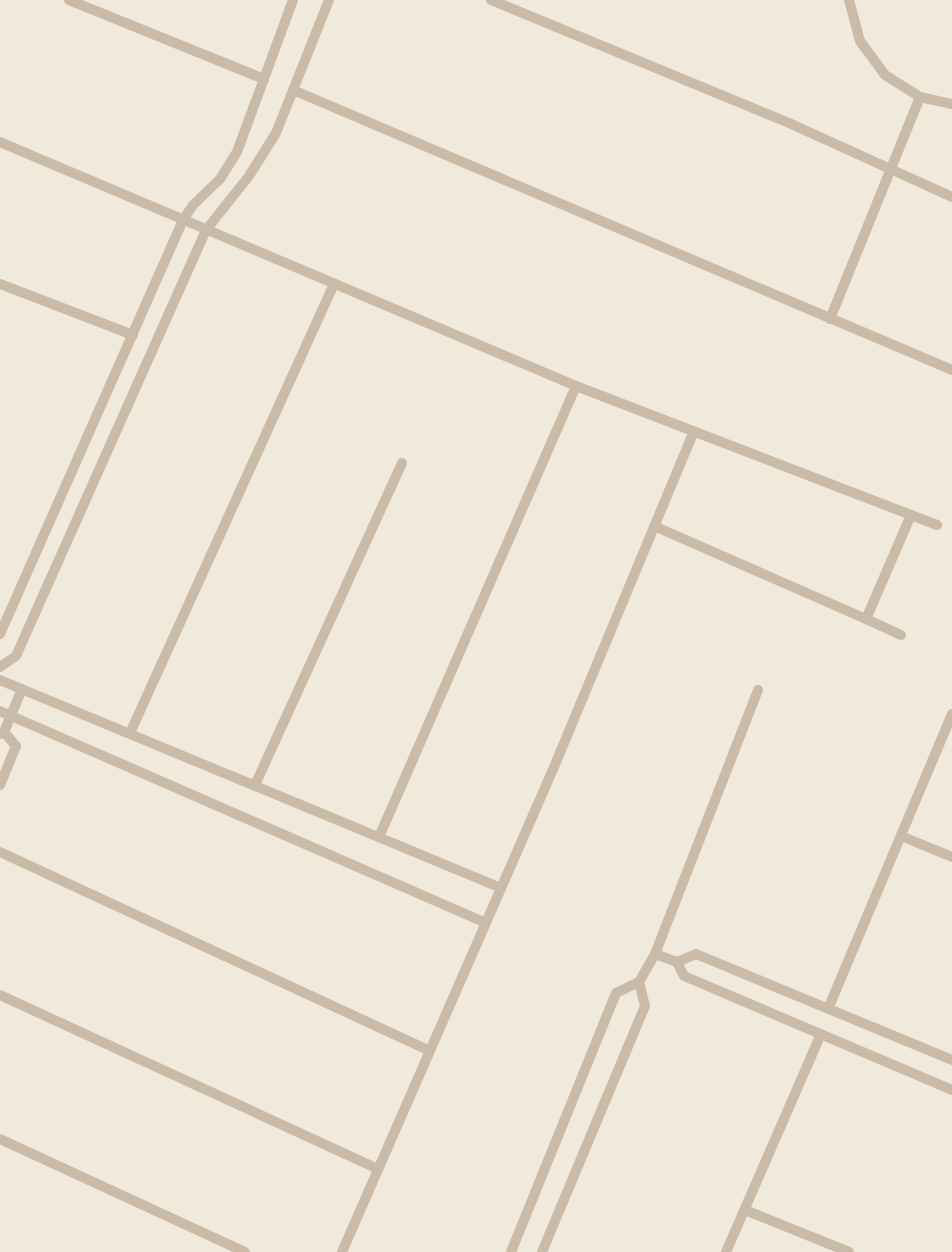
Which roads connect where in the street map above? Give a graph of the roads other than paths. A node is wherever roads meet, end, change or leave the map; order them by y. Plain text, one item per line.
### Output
1 (68, 0) edge
2 (293, 0) edge
3 (329, 0) edge
4 (491, 0) edge
5 (849, 0) edge
6 (264, 79) junction
7 (293, 90) junction
8 (920, 97) junction
9 (952, 104) edge
10 (0, 142) edge
11 (891, 171) junction
12 (952, 197) edge
13 (183, 220) junction
14 (206, 230) junction
15 (334, 284) junction
16 (1, 286) edge
17 (830, 319) junction
18 (132, 335) junction
19 (952, 370) edge
20 (576, 386) junction
21 (694, 431) junction
22 (402, 462) dead end
23 (911, 515) junction
24 (936, 525) dead end
25 (654, 526) junction
26 (866, 619) junction
27 (0, 634) edge
28 (901, 635) dead end
29 (0, 667) edge
30 (0, 680) edge
31 (22, 689) junction
32 (758, 690) dead end
33 (0, 711) edge
34 (952, 714) edge
35 (11, 715) junction
36 (2, 733) edge
37 (130, 733) junction
38 (0, 785) edge
39 (256, 786) junction
40 (901, 836) junction
41 (379, 837) junction
42 (0, 852) edge
43 (952, 857) edge
44 (501, 888) junction
45 (486, 923) junction
46 (655, 954) junction
47 (677, 962) junction
48 (639, 982) junction
49 (0, 995) edge
50 (828, 1009) junction
51 (821, 1034) junction
52 (430, 1051) junction
53 (952, 1060) edge
54 (952, 1090) edge
55 (0, 1139) edge
56 (378, 1169) junction
57 (744, 1210) junction
58 (245, 1252) edge
59 (342, 1252) edge
60 (511, 1252) edge
61 (542, 1252) edge
62 (726, 1252) edge
63 (849, 1252) edge

1 - 6 street
2 - 6 street
3 - 7 street
4 - 11 street
5 - 8 street
6 - 13 street
7 - 14 street
7 - 17 street
8 - 9 street
8 - 11 street
10 - 13 street
11 - 12 street
11 - 17 street
13 - 14 street
13 - 18 street
14 - 15 street
14 - 29 street
15 - 20 street
15 - 37 street
16 - 18 street
17 - 19 street
18 - 27 street
20 - 21 street
20 - 41 street
21 - 23 street
21 - 25 street
22 - 39 street
23 - 24 street
23 - 26 street
25 - 26 street
25 - 44 street
26 - 28 street
30 - 31 street
31 - 35 street
31 - 37 street
32 - 46 street
33 - 35 street
34 - 40 street
35 - 36 street
35 - 45 street
36 - 38 street
37 - 39 street
39 - 41 street
40 - 43 street
40 - 50 street
41 - 44 street
42 - 52 street
44 - 45 street
45 - 52 street
46 - 47 street
46 - 48 street
47 - 50 street
47 - 51 street
48 - 60 street
48 - 61 street
49 - 56 street
50 - 53 street
51 - 54 street
51 - 57 street
52 - 56 street
55 - 58 street
56 - 59 street
57 - 62 street
57 - 63 street

